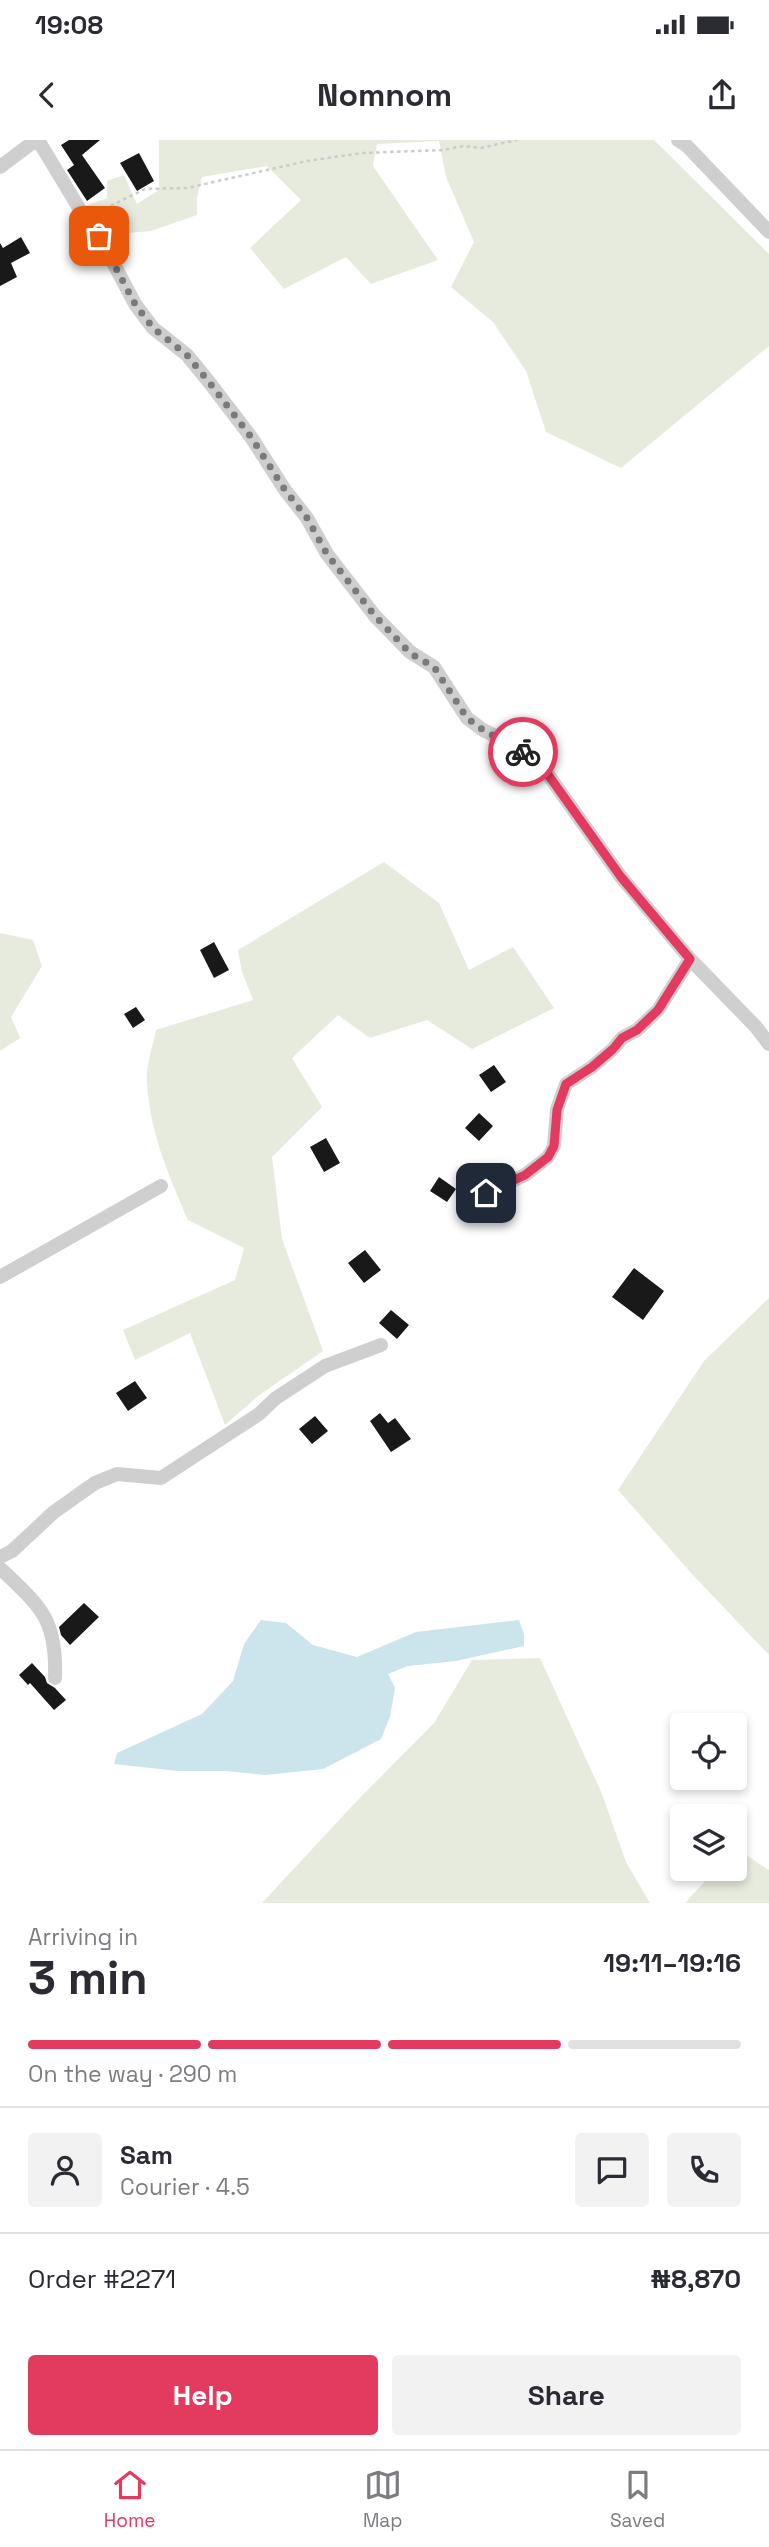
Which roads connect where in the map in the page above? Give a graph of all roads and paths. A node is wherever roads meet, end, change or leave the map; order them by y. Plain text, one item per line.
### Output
1 (37, 140) edge
2 (517, 140) edge
3 (678, 140) edge
4 (0, 167) edge
5 (85, 218) junction
6 (769, 232) edge
7 (690, 959) junction
8 (769, 1044) edge
9 (161, 1186) dead end
10 (486, 1193) dead end
11 (0, 1277) edge
12 (381, 1345) dead end
13 (0, 1557) edge
14 (0, 1568) edge
15 (55, 1678) dead end

1 - 4 street
1 - 5 street
2 - 5 path
3 - 6 street
5 - 7 street
7 - 8 street
7 - 10 street
9 - 11 street
12 - 13 street
14 - 15 street

